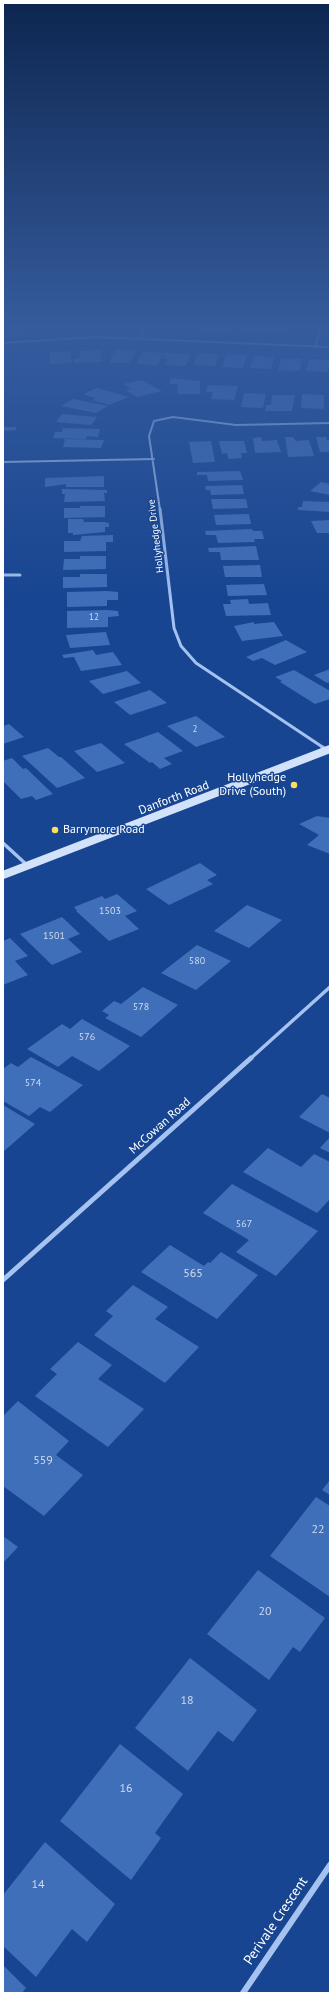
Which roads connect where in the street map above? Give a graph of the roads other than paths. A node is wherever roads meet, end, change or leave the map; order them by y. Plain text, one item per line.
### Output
1 (156, 420) edge
2 (200, 420) edge
3 (330, 423) edge
4 (154, 459) junction
5 (3, 462) edge
6 (3, 575) edge
7 (20, 575) dead end
8 (329, 750) edge
9 (3, 843) edge
10 (27, 866) junction
11 (3, 875) edge
12 (329, 990) edge
13 (3, 1280) edge
14 (330, 1864) edge
15 (242, 1993) edge

1 - 4 street, Hollyhedge Drive
2 - 3 street, Hollyhedge Drive
4 - 5 street
4 - 8 street, Hollyhedge Drive
6 - 7 street
8 - 10 main road, Danforth Road
9 - 10 street
10 - 11 main road, Danforth Road
12 - 13 street, McCowan Road
14 - 15 street, Perivale Crescent

